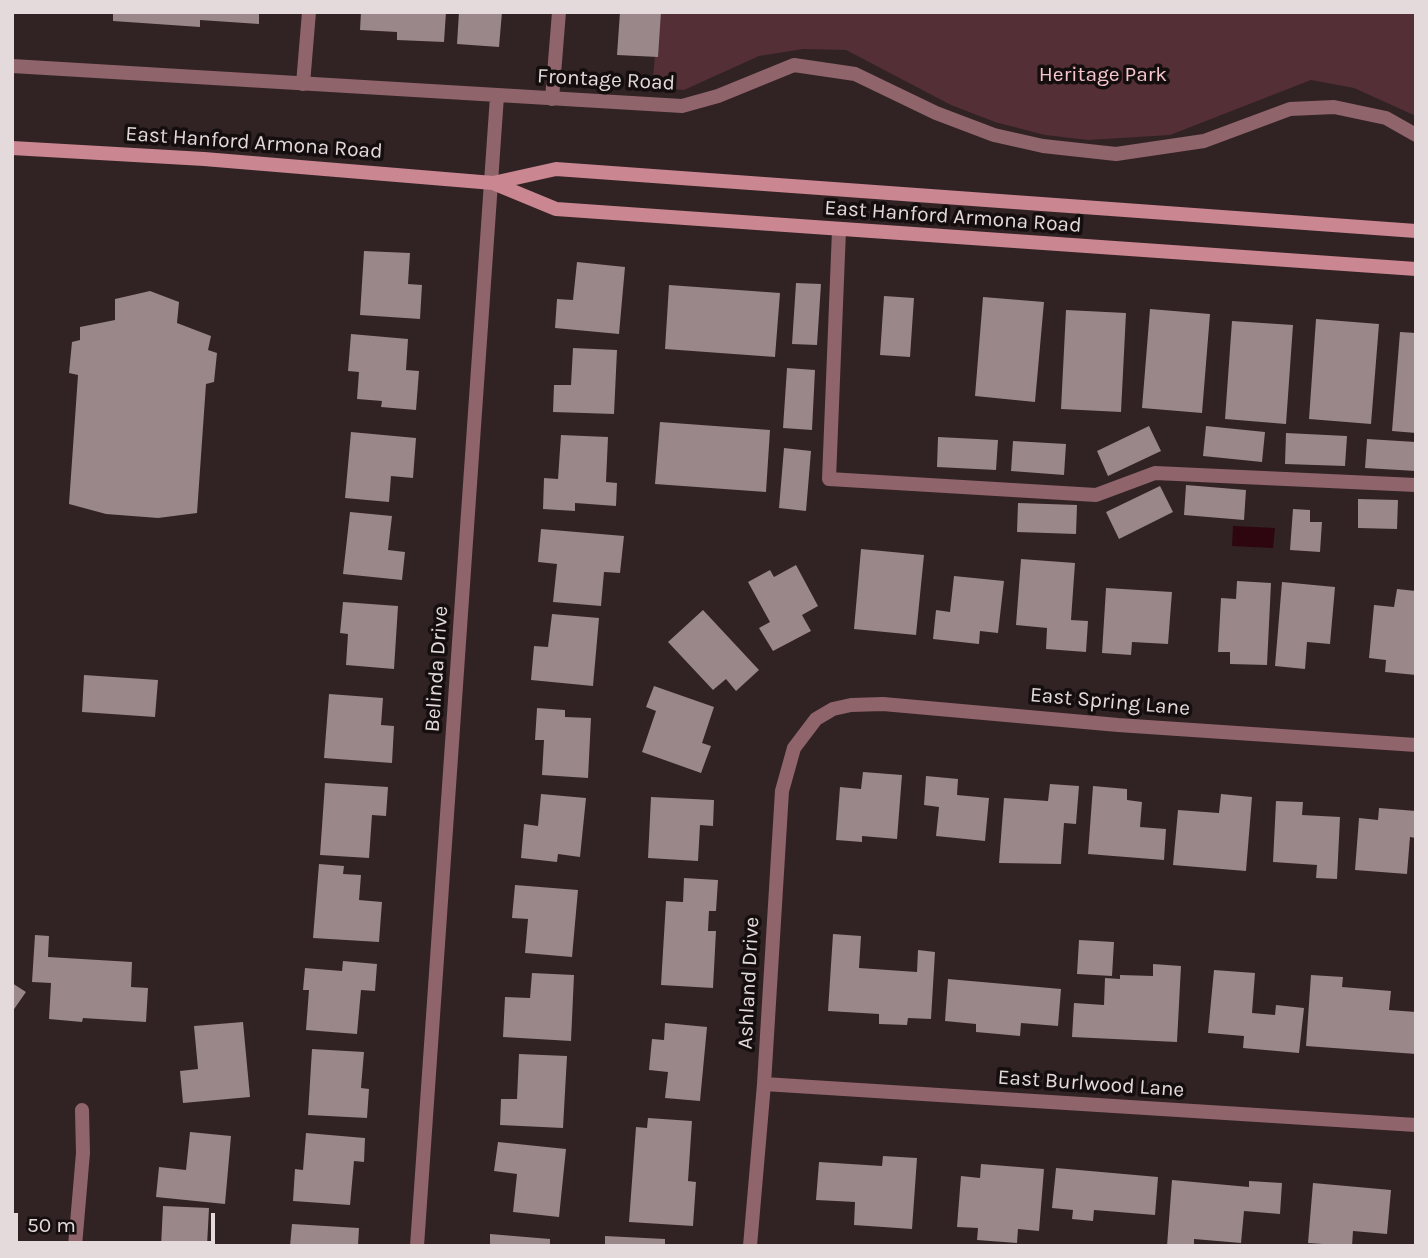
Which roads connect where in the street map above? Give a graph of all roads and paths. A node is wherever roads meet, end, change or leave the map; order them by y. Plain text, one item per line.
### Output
1 (309, 12) edge
2 (559, 12) edge
3 (12, 66) edge
4 (303, 84) junction
5 (497, 96) junction
6 (552, 99) junction
7 (1416, 135) edge
8 (12, 148) edge
9 (493, 183) junction
10 (839, 230) junction
11 (1416, 231) edge
12 (1416, 269) edge
13 (1416, 485) edge
14 (807, 727) joint
15 (1416, 745) edge
16 (764, 1084) junction
17 (82, 1110) dead end
18 (1416, 1125) edge
19 (75, 1246) edge
20 (417, 1246) edge
21 (750, 1246) edge

1 - 4 street
2 - 6 street
3 - 4 street, Frontage Road
4 - 5 street, Frontage Road
5 - 6 street, Frontage Road
5 - 9 street, Belinda Drive
6 - 7 street, Frontage Road
8 - 9 main road, East Hanford Armona Road
9 - 10 main road, East Hanford Armona Road
9 - 11 main road, East Hanford Armona Road
9 - 20 street, Belinda Drive
10 - 12 main road, East Hanford Armona Road
10 - 13 street
14 - 15 street, East Spring Lane
14 - 16 street, Ashland Drive
16 - 18 street, East Burlwood Lane
16 - 21 street, Ashland Drive
17 - 19 street

